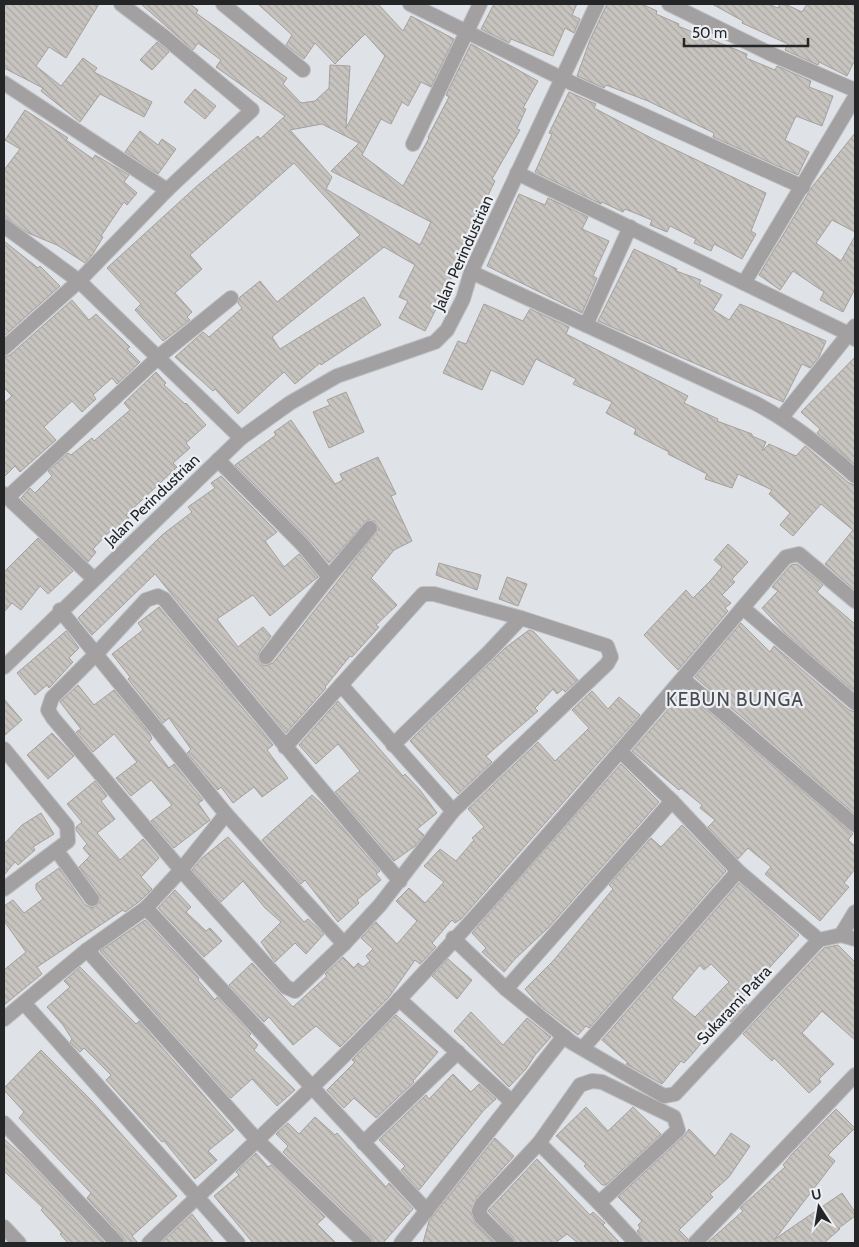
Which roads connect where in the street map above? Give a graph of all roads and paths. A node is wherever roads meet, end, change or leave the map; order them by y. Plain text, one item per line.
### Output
1 (121, 4) edge
2 (223, 4) edge
3 (410, 4) edge
4 (480, 4) edge
5 (597, 4) edge
6 (670, 4) edge
7 (467, 33) junction
8 (304, 70) dead end
9 (563, 79) junction
10 (4, 83) edge
11 (855, 90) edge
12 (855, 97) edge
13 (413, 144) dead end
14 (518, 173) junction
15 (803, 187) junction
16 (167, 190) junction
17 (4, 226) edge
18 (630, 227) junction
19 (471, 272) junction
20 (79, 281) junction
21 (744, 284) junction
22 (231, 298) dead end
23 (586, 325) junction
24 (853, 333) edge
25 (4, 348) edge
26 (160, 358) junction
27 (782, 417) junction
28 (241, 438) junction
29 (218, 460) junction
30 (855, 476) edge
31 (6, 496) edge
32 (370, 528) dead end
33 (329, 577) junction
34 (94, 579) junction
35 (855, 601) edge
36 (743, 608) junction
37 (60, 610) junction
38 (521, 618) junction
39 (96, 654) junction
40 (266, 657) dead end
41 (4, 667) edge
42 (683, 679) junction
43 (341, 685) junction
44 (855, 703) edge
45 (393, 745) junction
46 (285, 747) junction
47 (4, 749) edge
48 (620, 751) junction
49 (672, 801) junction
50 (453, 811) junction
51 (226, 814) junction
52 (855, 825) edge
53 (57, 851) junction
54 (181, 870) junction
55 (738, 871) junction
56 (400, 881) junction
57 (4, 889) edge
58 (92, 899) dead end
59 (146, 908) junction
60 (855, 912) edge
61 (841, 935) junction
62 (454, 938) junction
63 (855, 939) edge
64 (820, 940) junction
65 (344, 944) junction
66 (88, 950) junction
67 (506, 989) junction
68 (399, 999) junction
69 (24, 1004) junction
70 (4, 1018) edge
71 (564, 1036) junction
72 (582, 1048) junction
73 (458, 1052) junction
74 (855, 1075) edge
75 (311, 1088) junction
76 (512, 1102) junction
77 (4, 1123) edge
78 (257, 1140) junction
79 (363, 1143) junction
80 (539, 1143) junction
81 (198, 1196) junction
82 (599, 1203) junction
83 (427, 1211) junction
84 (4, 1228) edge
85 (19, 1243) edge
86 (117, 1243) edge
87 (149, 1243) edge
88 (238, 1243) edge
89 (365, 1243) edge
90 (401, 1243) edge
91 (507, 1243) edge
92 (636, 1243) edge
93 (695, 1243) edge

1 - 16 street
2 - 8 street
3 - 7 street
4 - 7 street
5 - 9 street, Jalan Perindustrian
6 - 11 street
7 - 9 street
7 - 13 street
9 - 14 street, Jalan Perindustrian
9 - 15 street
10 - 16 street
12 - 15 street
14 - 18 street
14 - 19 street, Jalan Perindustrian
15 - 21 street
16 - 20 street
17 - 20 street
18 - 21 street
18 - 23 street
19 - 23 street
19 - 28 street, Jalan Perindustrian
20 - 25 street
20 - 26 street
21 - 24 street
22 - 26 street
23 - 27 street
24 - 27 street
26 - 28 street
26 - 31 street
27 - 30 street
28 - 29 street, Jalan Perindustrian
29 - 33 street
29 - 34 street, Jalan Perindustrian
31 - 34 street
32 - 33 street
33 - 40 street
34 - 37 street, Jalan Perindustrian
35 - 36 street
36 - 42 street
36 - 44 street
37 - 39 street
37 - 41 street, Jalan Perindustrian
38 - 43 street
38 - 45 street
38 - 50 street
39 - 46 street
39 - 51 street
39 - 54 street
42 - 48 street
42 - 52 street
43 - 45 street
43 - 46 street
45 - 50 street
46 - 56 street
47 - 53 street
48 - 49 street
48 - 62 street
49 - 55 street
49 - 67 street
50 - 56 street
51 - 54 street
51 - 65 street
53 - 57 street
53 - 58 street
54 - 59 street
54 - 65 street
55 - 64 street
55 - 72 street
56 - 65 street
59 - 66 street
59 - 75 street
60 - 61 street
61 - 63 street
61 - 64 street
62 - 67 street
62 - 68 street
64 - 72 street, Sukarami Patra
66 - 69 street
66 - 78 street
67 - 71 street
68 - 73 street
68 - 75 street
69 - 70 street
69 - 81 street
71 - 72 street
71 - 76 street
73 - 76 street
73 - 79 street
74 - 93 street
75 - 78 street
75 - 79 street
76 - 83 street
77 - 86 street
78 - 81 street
78 - 89 street
79 - 83 street
80 - 82 street
80 - 82 street
80 - 91 street
81 - 87 street
81 - 88 street
82 - 92 street
83 - 90 street
84 - 85 street

